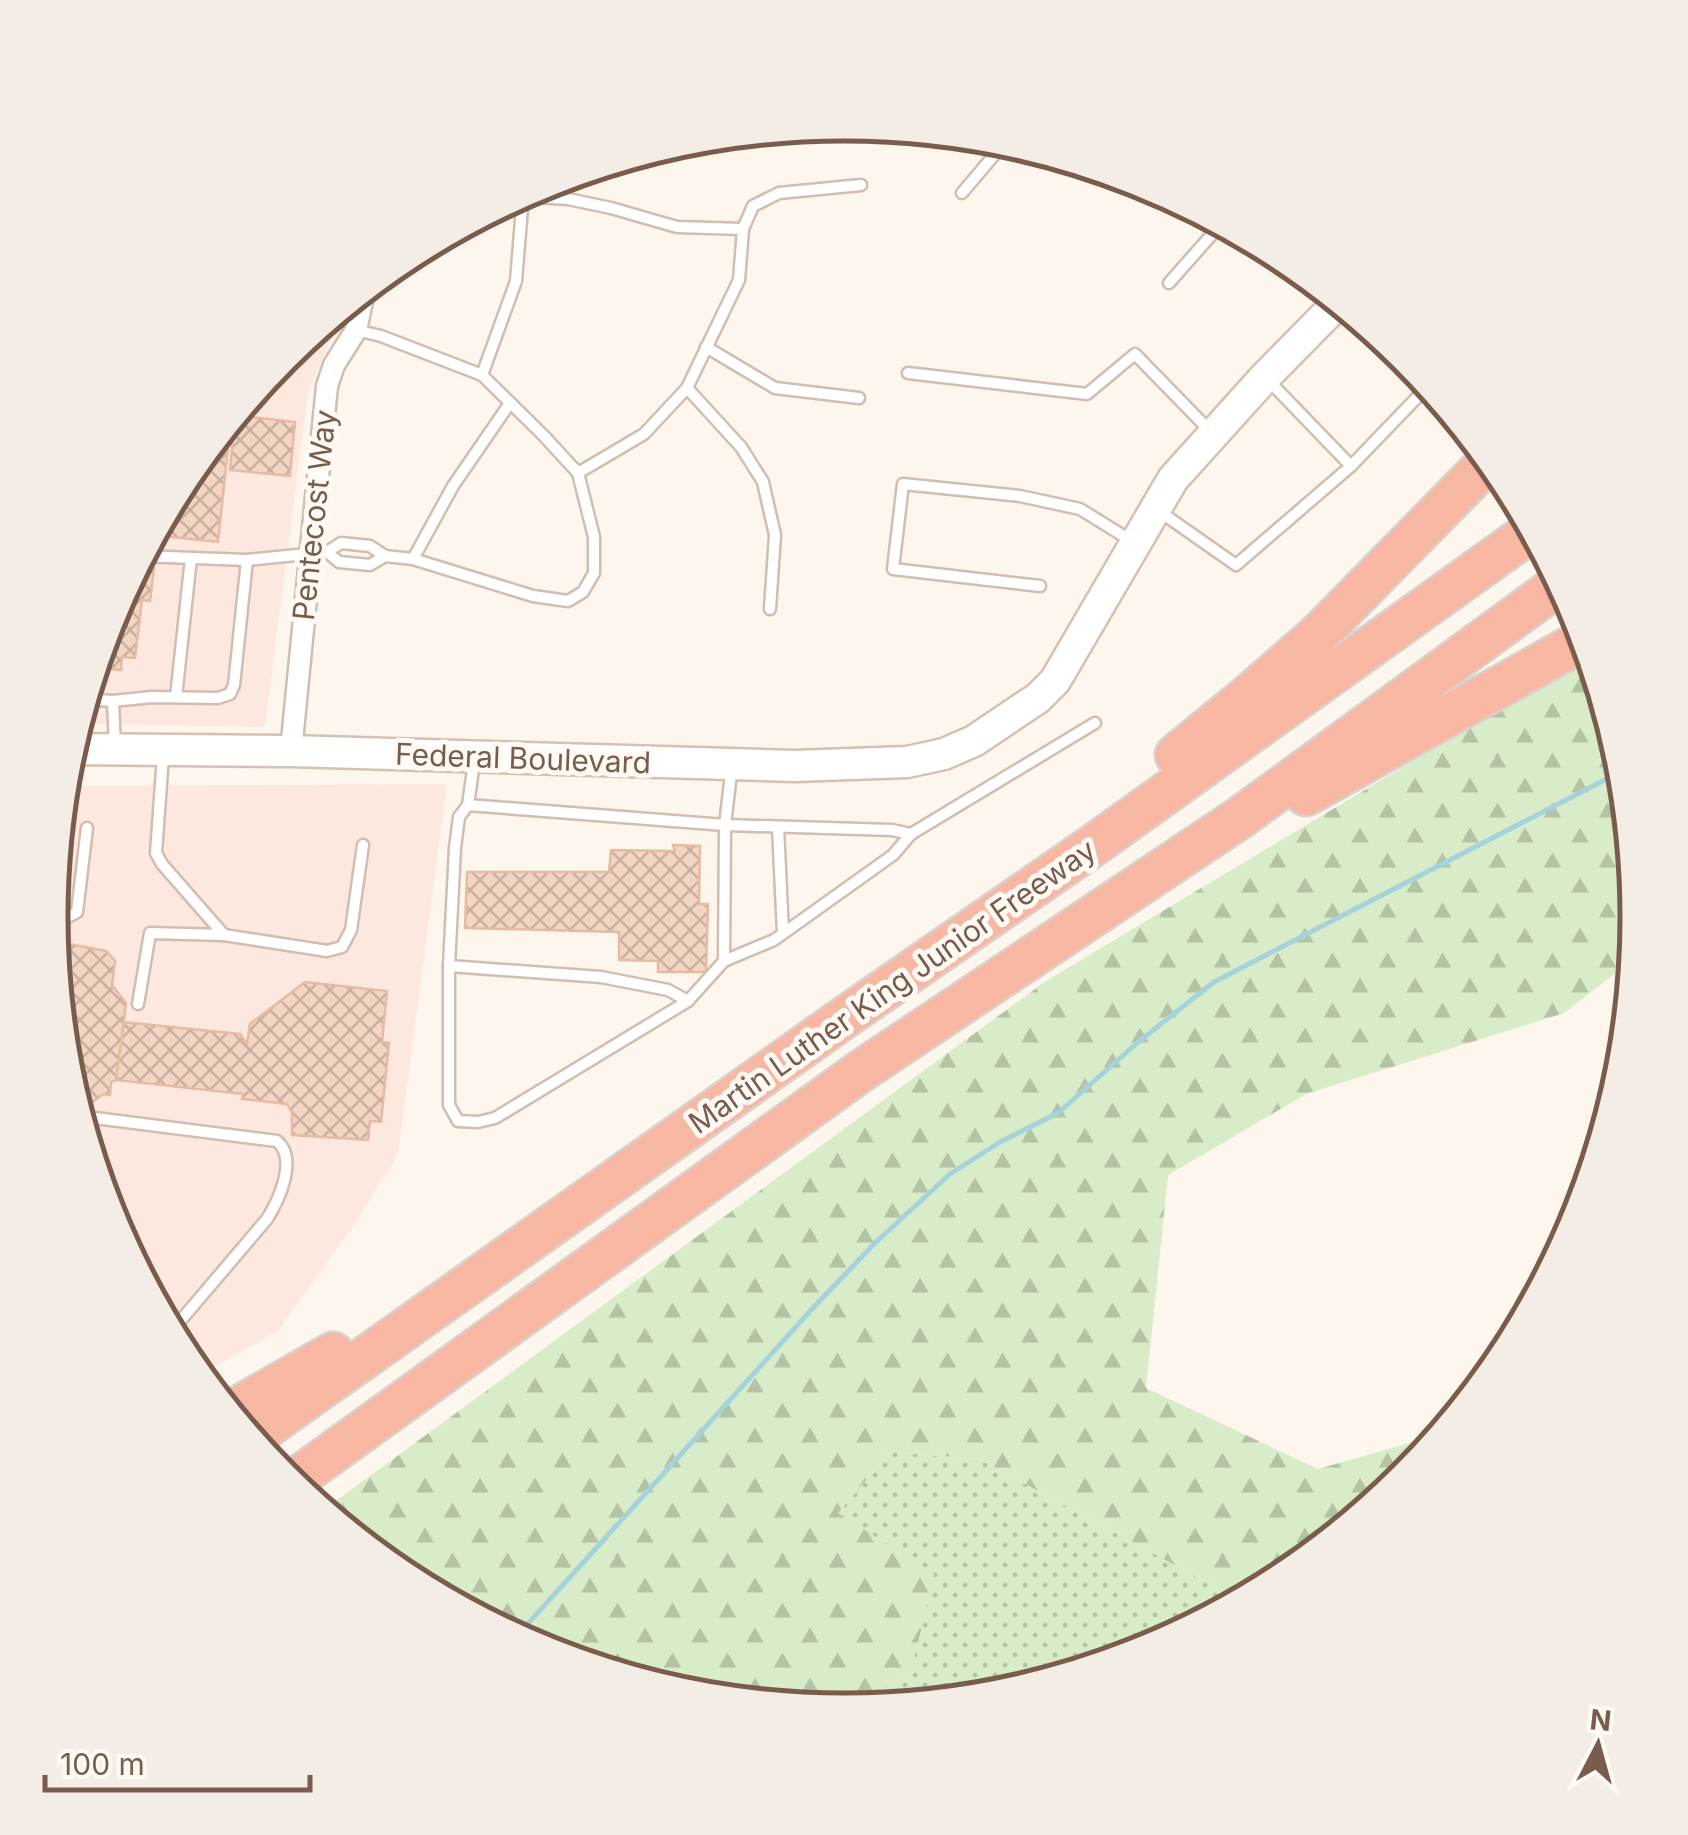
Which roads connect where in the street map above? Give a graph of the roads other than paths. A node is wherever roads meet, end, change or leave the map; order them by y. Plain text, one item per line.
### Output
1 (994, 156) edge
2 (861, 185) dead end
3 (962, 193) dead end
4 (552, 198) edge
5 (520, 212) edge
6 (743, 229) junction
7 (1212, 234) edge
8 (1169, 283) dead end
9 (360, 310) edge
10 (1330, 312) edge
11 (356, 330) junction
12 (706, 347) junction
13 (908, 373) dead end
14 (482, 376) junction
15 (1265, 377) junction
16 (687, 388) junction
17 (1419, 396) edge
18 (859, 398) dead end
19 (510, 403) junction
20 (1214, 436) junction
21 (1350, 466) junction
22 (1479, 471) edge
23 (578, 473) junction
24 (1156, 508) junction
25 (1521, 539) edge
26 (1135, 544) junction
27 (319, 552) junction
28 (386, 556) junction
29 (157, 557) edge
30 (191, 558) junction
31 (413, 558) junction
32 (247, 560) junction
33 (1040, 586) dead end
34 (1548, 592) edge
35 (770, 608) dead end
36 (1571, 647) edge
37 (176, 697) junction
38 (99, 701) edge
39 (113, 702) junction
40 (1095, 723) dead end
41 (86, 749) edge
42 (115, 750) junction
43 (164, 750) junction
44 (291, 751) junction
45 (476, 756) junction
46 (732, 764) junction
47 (468, 804) junction
48 (1241, 817) junction
49 (724, 825) junction
50 (778, 827) junction
51 (87, 828) dead end
52 (911, 834) junction
53 (363, 845) dead end
54 (68, 917) edge
55 (783, 934) junction
56 (224, 935) junction
57 (724, 961) junction
58 (449, 966) junction
59 (688, 1001) junction
60 (138, 1004) dead end
61 (848, 1015) junction
62 (94, 1118) edge
63 (564, 1216) junction
64 (181, 1320) edge
65 (241, 1406) edge
66 (262, 1431) edge
67 (303, 1474) edge

1 - 3 lane
2 - 6 lane
4 - 6 lane
5 - 14 lane
6 - 12 lane
7 - 8 lane
9 - 11 street, Pentecost Way
10 - 15 main road, Federal Boulevard
11 - 14 lane
11 - 27 street, Pentecost Way
12 - 16 lane
12 - 18 lane
13 - 20 lane
14 - 19 lane
15 - 20 main road, Federal Boulevard
15 - 21 lane
16 - 23 lane
16 - 35 lane
17 - 21 lane
19 - 23 lane
19 - 31 lane
20 - 24 main road, Federal Boulevard
21 - 24 lane
22 - 61 highway
23 - 31 lane
24 - 26 main road, Federal Boulevard
25 - 61 highway, Martin Luther King Junior Freeway
26 - 33 lane
26 - 46 main road, Federal Boulevard
27 - 28 lane
27 - 28 lane
27 - 32 lane
27 - 44 street, Pentecost Way
28 - 31 lane
29 - 30 lane
30 - 32 lane
30 - 37 lane
32 - 37 lane
34 - 48 highway, Martin Luther King Junior Freeway
36 - 48 highway
37 - 39 lane
38 - 39 lane
39 - 42 lane
40 - 52 lane
41 - 42 main road, Federal Boulevard
42 - 43 main road, Federal Boulevard
43 - 44 main road, Federal Boulevard
43 - 56 lane
44 - 45 main road, Federal Boulevard
45 - 46 main road, Federal Boulevard
45 - 47 lane
46 - 49 lane
47 - 49 lane
47 - 58 lane
48 - 67 highway, Martin Luther King Junior Freeway
49 - 50 lane
49 - 57 lane
50 - 52 lane
50 - 55 lane
51 - 54 lane
52 - 55 lane
53 - 56 lane
55 - 57 lane
56 - 60 lane
57 - 59 lane
58 - 59 lane
58 - 59 lane
61 - 63 highway, Martin Luther King Junior Freeway
62 - 64 lane
63 - 65 highway
63 - 66 highway, Martin Luther King Junior Freeway

